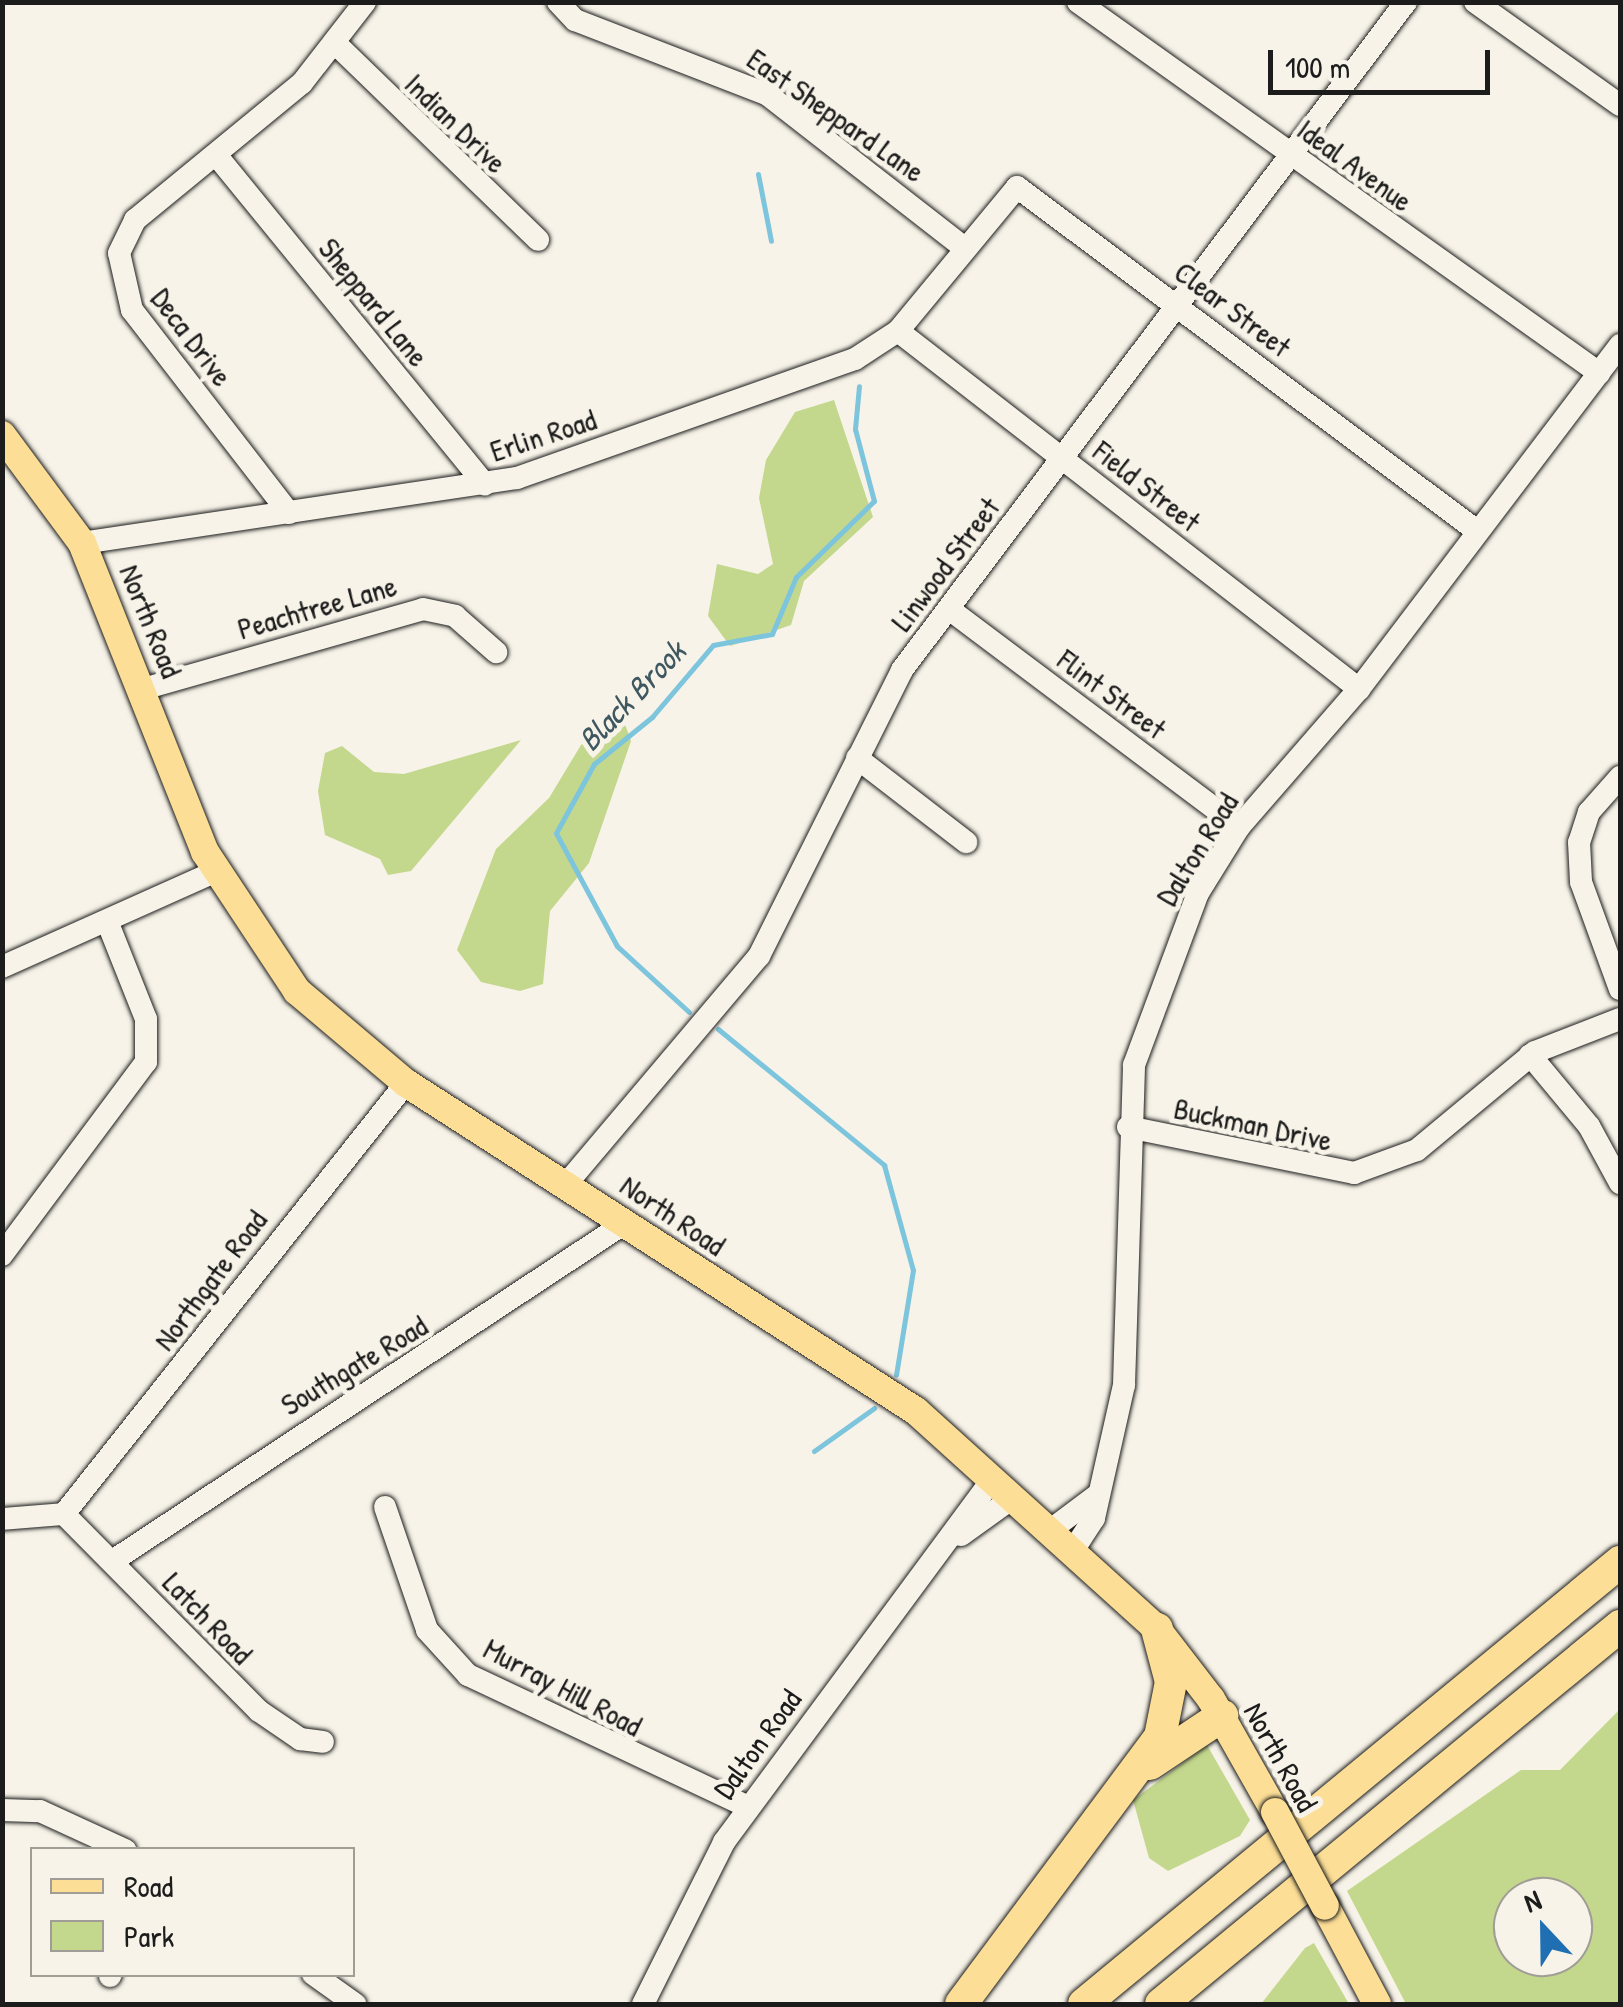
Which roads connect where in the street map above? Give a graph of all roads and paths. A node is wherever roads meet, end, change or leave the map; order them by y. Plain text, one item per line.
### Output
1 (364, 2) edge
2 (558, 2) edge
3 (1078, 2) edge
4 (1406, 2) edge
5 (1475, 2) edge
6 (337, 44) junction
7 (1620, 104) edge
8 (1292, 155) junction
9 (217, 156) junction
10 (538, 240) dead end
11 (963, 246) junction
12 (1177, 305) junction
13 (898, 331) junction
14 (1620, 345) edge
15 (1598, 373) junction
16 (2, 435) edge
17 (1062, 458) junction
18 (485, 485) junction
19 (289, 513) junction
20 (1477, 531) junction
21 (82, 542) junction
22 (949, 609) junction
23 (496, 652) dead end
24 (143, 688) junction
25 (1359, 688) junction
26 (857, 758) junction
27 (1620, 777) edge
28 (1239, 827) junction
29 (966, 842) dead end
30 (214, 872) junction
31 (107, 921) junction
32 (2, 967) edge
33 (1620, 990) edge
34 (1620, 1019) edge
35 (1530, 1055) junction
36 (406, 1083) junction
37 (1128, 1127) junction
38 (568, 1182) junction
39 (1620, 1183) edge
40 (625, 1223) junction
41 (2, 1255) edge
42 (1003, 1488) junction
43 (1096, 1496) junction
44 (385, 1507) dead end
45 (64, 1514) junction
46 (2, 1519) edge
47 (1052, 1529) junction
48 (1074, 1549) junction
49 (114, 1560) junction
50 (1620, 1562) edge
51 (1620, 1626) edge
52 (1157, 1629) junction
53 (1222, 1716) junction
54 (322, 1742) dead end
55 (1128, 1784) junction
56 (5, 1804) edge
57 (748, 1808) junction
58 (117, 1847) edge
59 (318, 1977) edge
60 (355, 2004) edge
61 (643, 2004) edge
62 (962, 2004) edge
63 (1084, 2004) edge
64 (1161, 2004) edge
65 (1378, 2004) edge

1 - 6 street
2 - 11 street, East Sheppard Lane
3 - 8 street, Ideal Avenue
4 - 8 street, Linwood Street
5 - 7 street
6 - 9 street
6 - 10 street, Indian Drive
8 - 12 street, Linwood Street
8 - 15 street, Ideal Avenue
9 - 18 street, Sheppard Lane
9 - 19 street, Deca Drive
11 - 12 street, Clear Street
11 - 13 street, Erlin Road
12 - 17 street, Linwood Street
12 - 20 street, Clear Street
13 - 17 street, Field Street
13 - 18 street, Erlin Road
14 - 15 street, Dalton Road
15 - 20 street, Dalton Road
16 - 21 main road, North Road
17 - 22 street, Linwood Street
17 - 25 street, Field Street
18 - 19 street, Erlin Road
19 - 21 street, Erlin Road
20 - 25 street, Dalton Road
21 - 24 main road, North Road
22 - 26 street, Linwood Street
22 - 28 street, Flint Street
23 - 24 street, Peachtree Lane
24 - 30 main road, North Road
25 - 28 street, Dalton Road
26 - 29 street
26 - 38 street, Linwood Street
27 - 33 street
28 - 37 street, Dalton Road
30 - 31 street
30 - 36 main road, North Road
31 - 32 street
31 - 41 street
34 - 35 street, Buckman Drive
35 - 37 street, Buckman Drive
35 - 39 street
36 - 38 main road, North Road
36 - 45 street, Northgate Road
37 - 43 street, Dalton Road
38 - 40 main road, North Road
40 - 42 main road, North Road
40 - 49 street, Southgate Road
42 - 47 main road, North Road
42 - 57 street, Dalton Road
43 - 47 street
43 - 48 street, Dalton Road
44 - 57 street, Murray Hill Road
45 - 46 street
45 - 49 street, Latch Road
47 - 48 main road, North Road
48 - 52 main road, North Road
49 - 54 street, Latch Road
50 - 63 highway
51 - 64 highway
52 - 53 main road, North Road
52 - 55 highway
53 - 55 highway
53 - 65 main road, North Road, bridge
55 - 62 highway
56 - 58 street
57 - 61 street, Dalton Road
59 - 60 street

